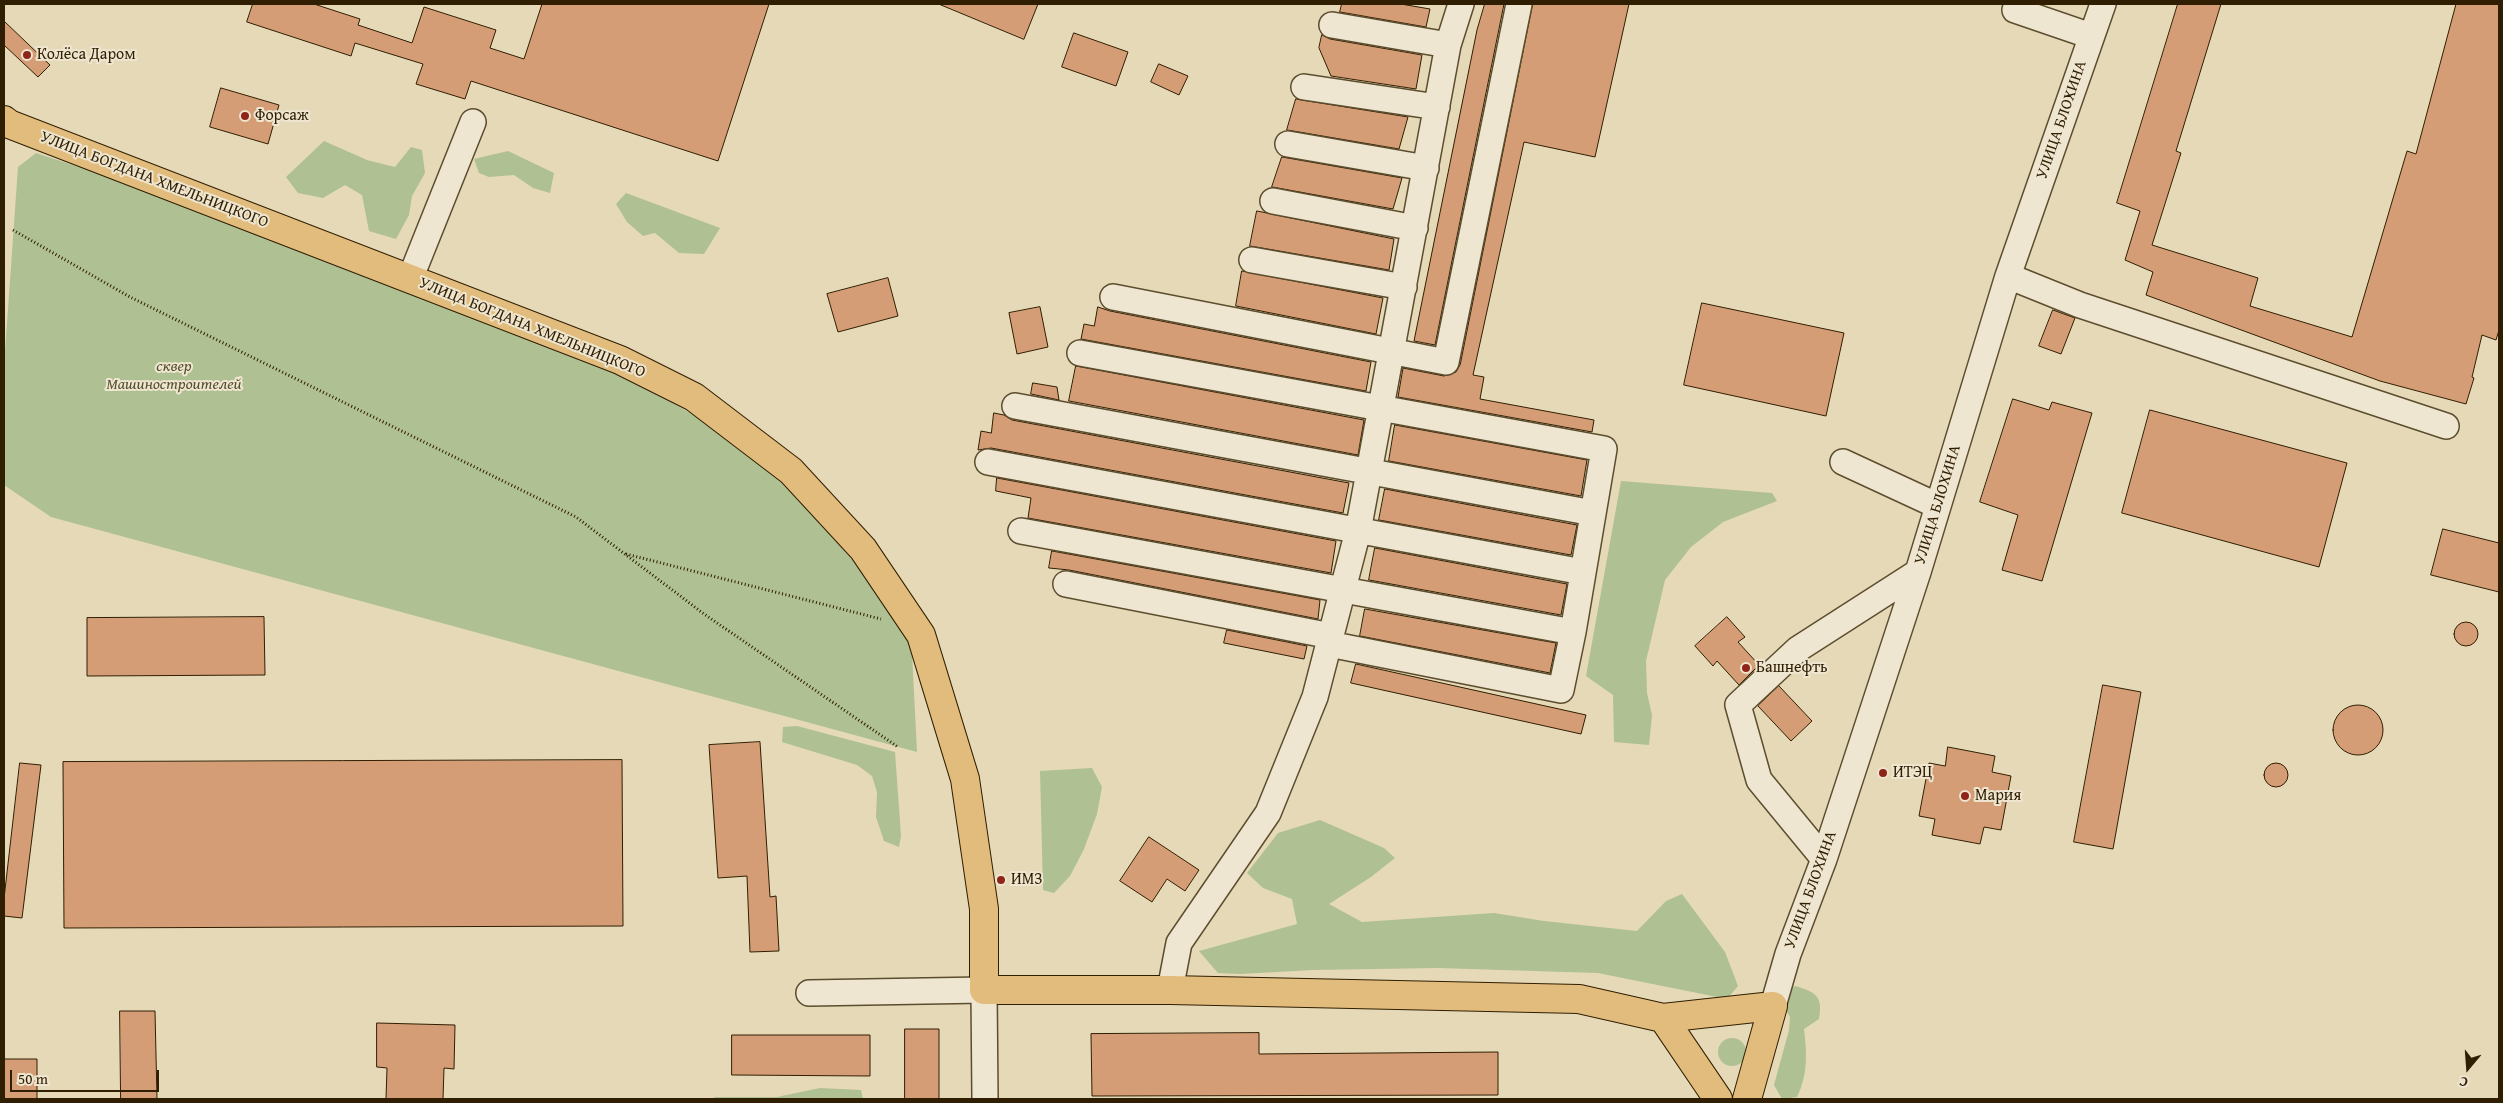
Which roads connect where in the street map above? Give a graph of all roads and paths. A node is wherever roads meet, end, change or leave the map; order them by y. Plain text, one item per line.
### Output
1 (1461, 4) edge
2 (1520, 4) edge
3 (2103, 4) edge
4 (2015, 10) dead end
5 (1332, 25) dead end
6 (2091, 36) junction
7 (1448, 45) junction
8 (1304, 87) dead end
9 (1437, 107) junction
10 (473, 122) dead end
11 (5, 126) edge
12 (1288, 144) dead end
13 (1426, 168) junction
14 (1273, 201) dead end
15 (1415, 228) junction
16 (14, 230) dead end
17 (1252, 260) dead end
18 (2008, 276) junction
19 (410, 279) junction
20 (1404, 287) junction
21 (1113, 297) dead end
22 (1392, 350) junction
23 (1080, 353) dead end
24 (1015, 406) dead end
25 (1381, 409) junction
26 (2446, 426) dead end
27 (988, 462) dead end
28 (1843, 462) dead end
29 (1369, 472) junction
30 (1938, 506) junction
31 (1593, 513) junction
32 (1358, 530) junction
33 (1021, 531) dead end
34 (622, 553) junction
35 (1583, 572) junction
36 (1918, 572) junction
37 (1066, 584) dead end
38 (1343, 591) junction
39 (886, 620) dead end
40 (1573, 632) junction
41 (1330, 640) junction
42 (898, 747) dead end
43 (1824, 859) junction
44 (984, 990) junction
45 (1170, 990) junction
46 (809, 993) dead end
47 (1773, 1006) junction
48 (1663, 1018) junction
49 (986, 1099) edge
50 (1718, 1099) edge
51 (1747, 1099) edge

1 - 7 street
2 - 22 street
3 - 6 street, УЛИЦА БЛОХИНА
4 - 6 street
5 - 7 street
6 - 18 street, УЛИЦА БЛОХИНА
7 - 9 street
8 - 9 street
9 - 13 street
10 - 19 street
11 - 19 main road, УЛИЦА БОГДАНА ХМЕЛЬНИЦКОГО
12 - 13 street
13 - 15 street
14 - 15 street
15 - 20 street
16 - 34 path
17 - 20 street
18 - 26 street
18 - 30 street, УЛИЦА БЛОХИНА
19 - 44 main road, УЛИЦА БОГДАНА ХМЕЛЬНИЦКОГО
20 - 22 street
21 - 22 street
22 - 25 street
23 - 25 street
24 - 29 street
25 - 29 street
25 - 31 street
27 - 32 street
28 - 30 street
29 - 31 street
29 - 32 street
30 - 36 street, УЛИЦА БЛОХИНА
31 - 35 street
32 - 35 street
32 - 38 street
33 - 38 street
34 - 39 path
34 - 42 path
35 - 40 street
36 - 43 street, УЛИЦА БЛОХИНА
36 - 43 street
37 - 41 street
38 - 40 street
38 - 41 street
40 - 41 street
41 - 45 street
43 - 47 street, УЛИЦА БЛОХИНА
44 - 45 main road
44 - 46 street
44 - 49 street, УЛИЦА БОГДАНА ХМЕЛЬНИЦКОГО
45 - 48 main road
47 - 48 main road
47 - 51 main road, УЛИЦА БЛОХИНА
48 - 50 main road

